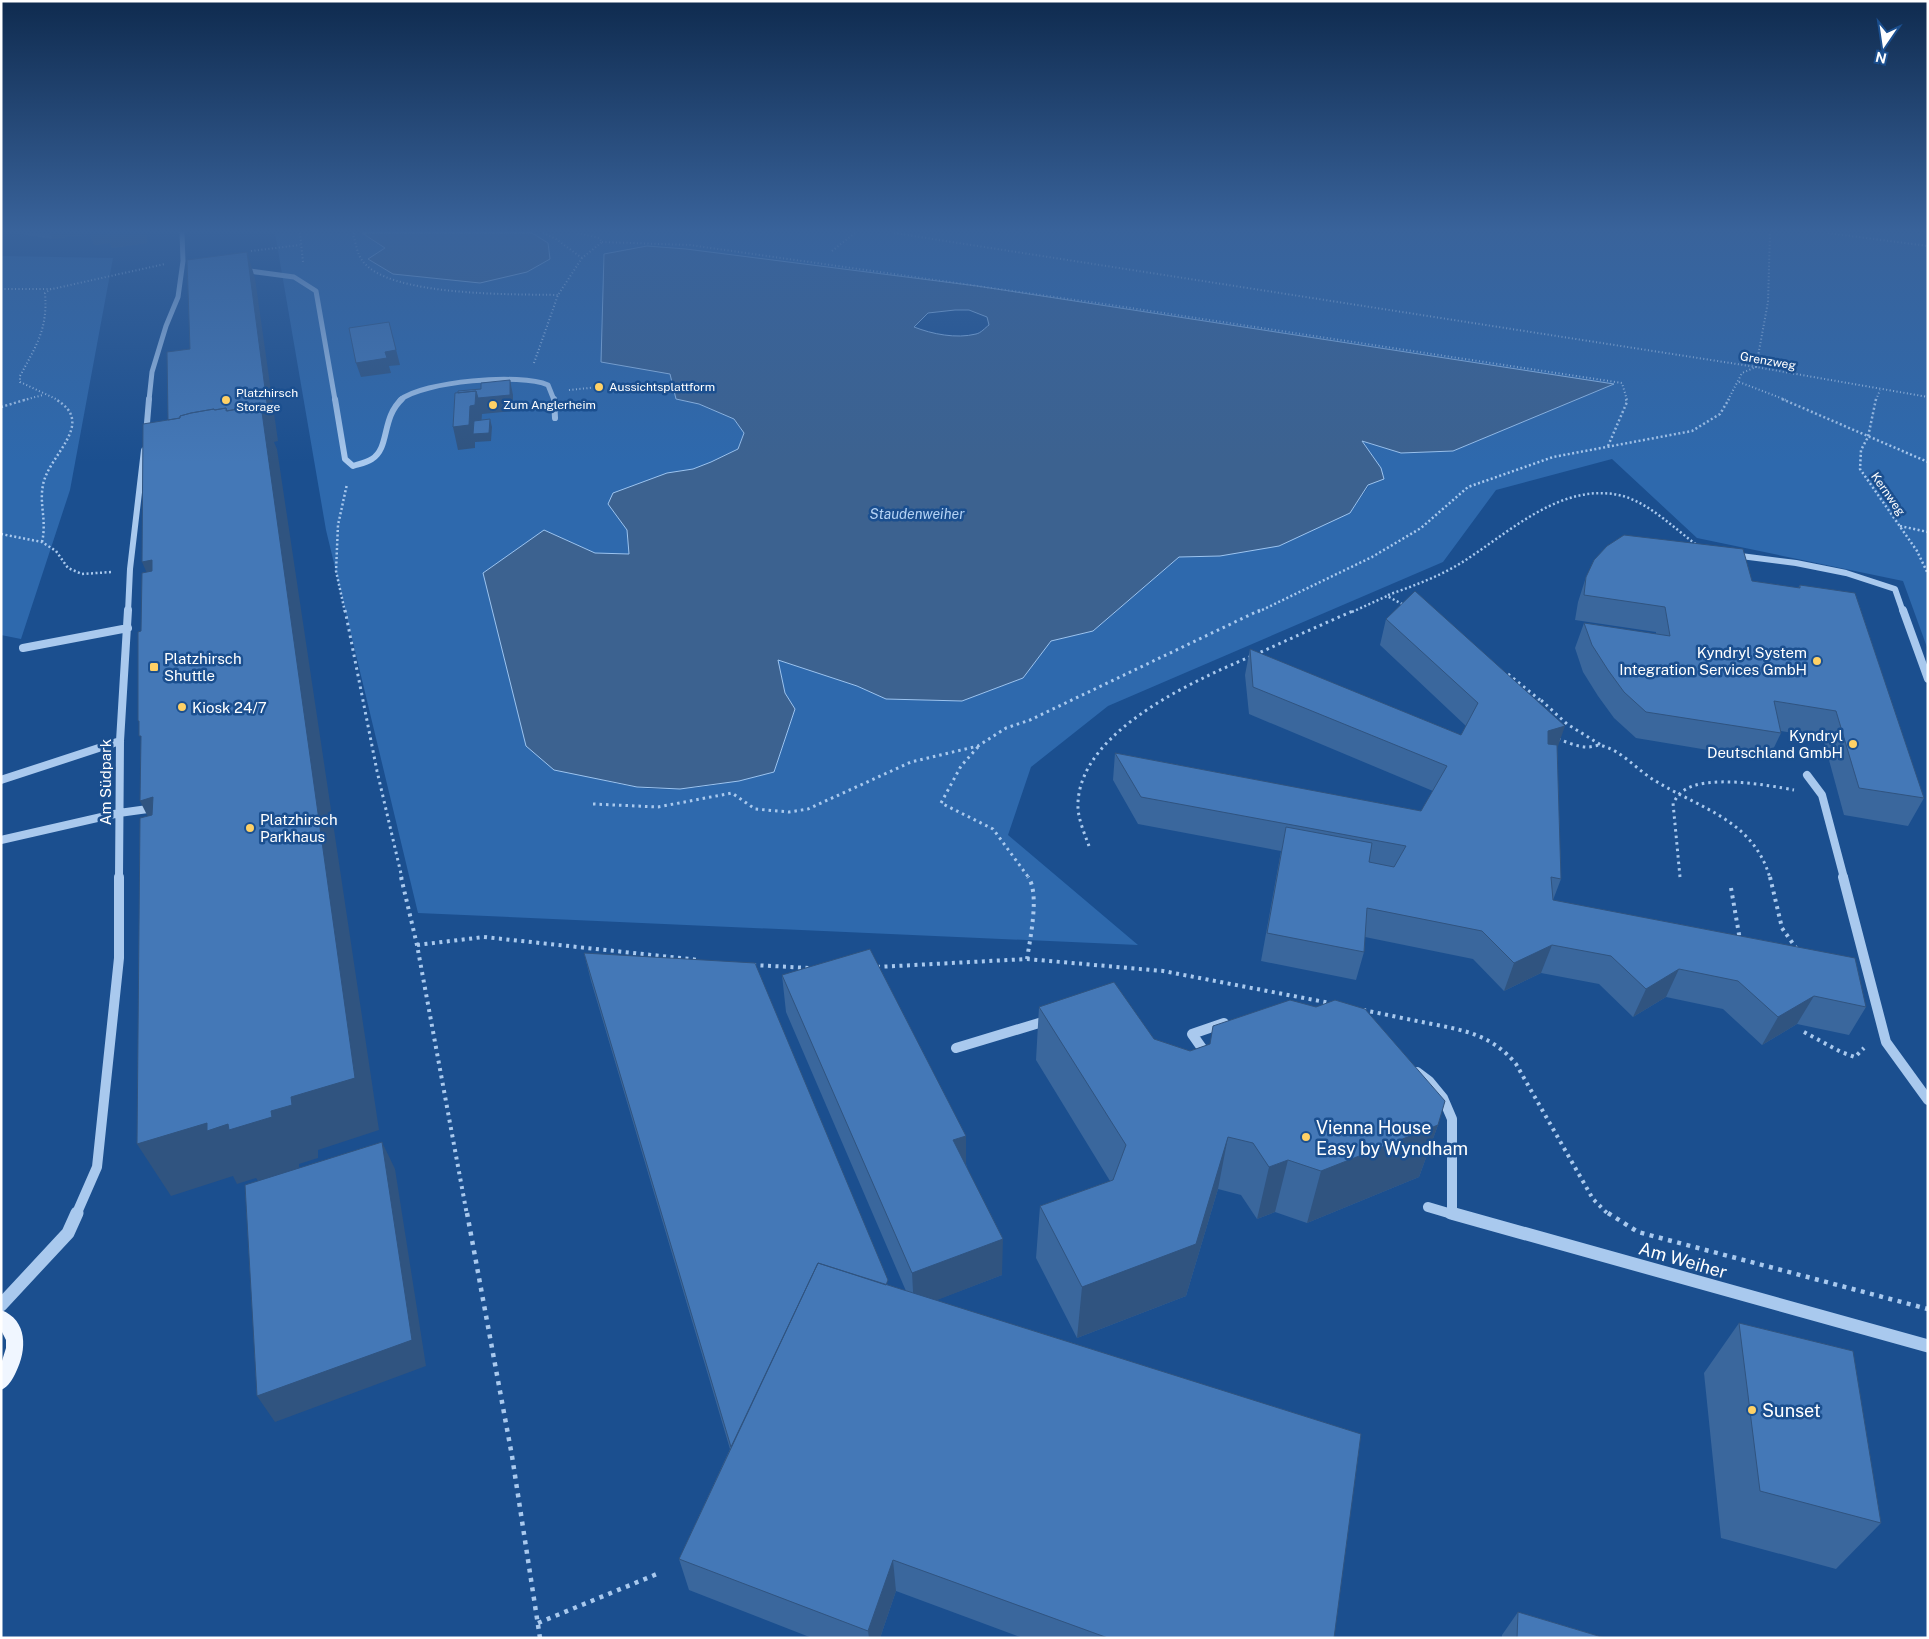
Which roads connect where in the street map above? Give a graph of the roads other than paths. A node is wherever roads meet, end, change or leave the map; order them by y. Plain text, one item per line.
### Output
1 (173, 309) edge
2 (319, 309) edge
3 (555, 418) dead end
4 (155, 423) edge
5 (147, 424) junction
6 (1706, 551) edge
7 (128, 628) junction
8 (23, 648) dead end
9 (1928, 679) edge
10 (120, 741) junction
11 (1807, 775) dead end
12 (1, 780) edge
13 (166, 806) edge
14 (119, 813) junction
15 (1, 840) edge
16 (1056, 1017) edge
17 (1237, 1019) edge
18 (956, 1048) dead end
19 (1204, 1051) edge
20 (1411, 1067) edge
21 (1928, 1100) edge
22 (1428, 1207) dead end
23 (1452, 1214) junction
24 (1, 1305) edge
25 (1, 1318) edge
26 (1928, 1346) edge
27 (1, 1381) edge

1 - 5 street, Am Südpark
2 - 3 street
4 - 5 street
5 - 7 street, Am Südpark
6 - 9 lane
7 - 8 street
7 - 10 street, Am Südpark
10 - 12 street
10 - 14 street, Am Südpark
11 - 21 street
13 - 14 street
14 - 15 street
14 - 24 street, Am Südpark
16 - 18 street
17 - 19 street
20 - 23 street
22 - 23 street, Am Weiher
23 - 26 street, Am Weiher
25 - 27 main road

